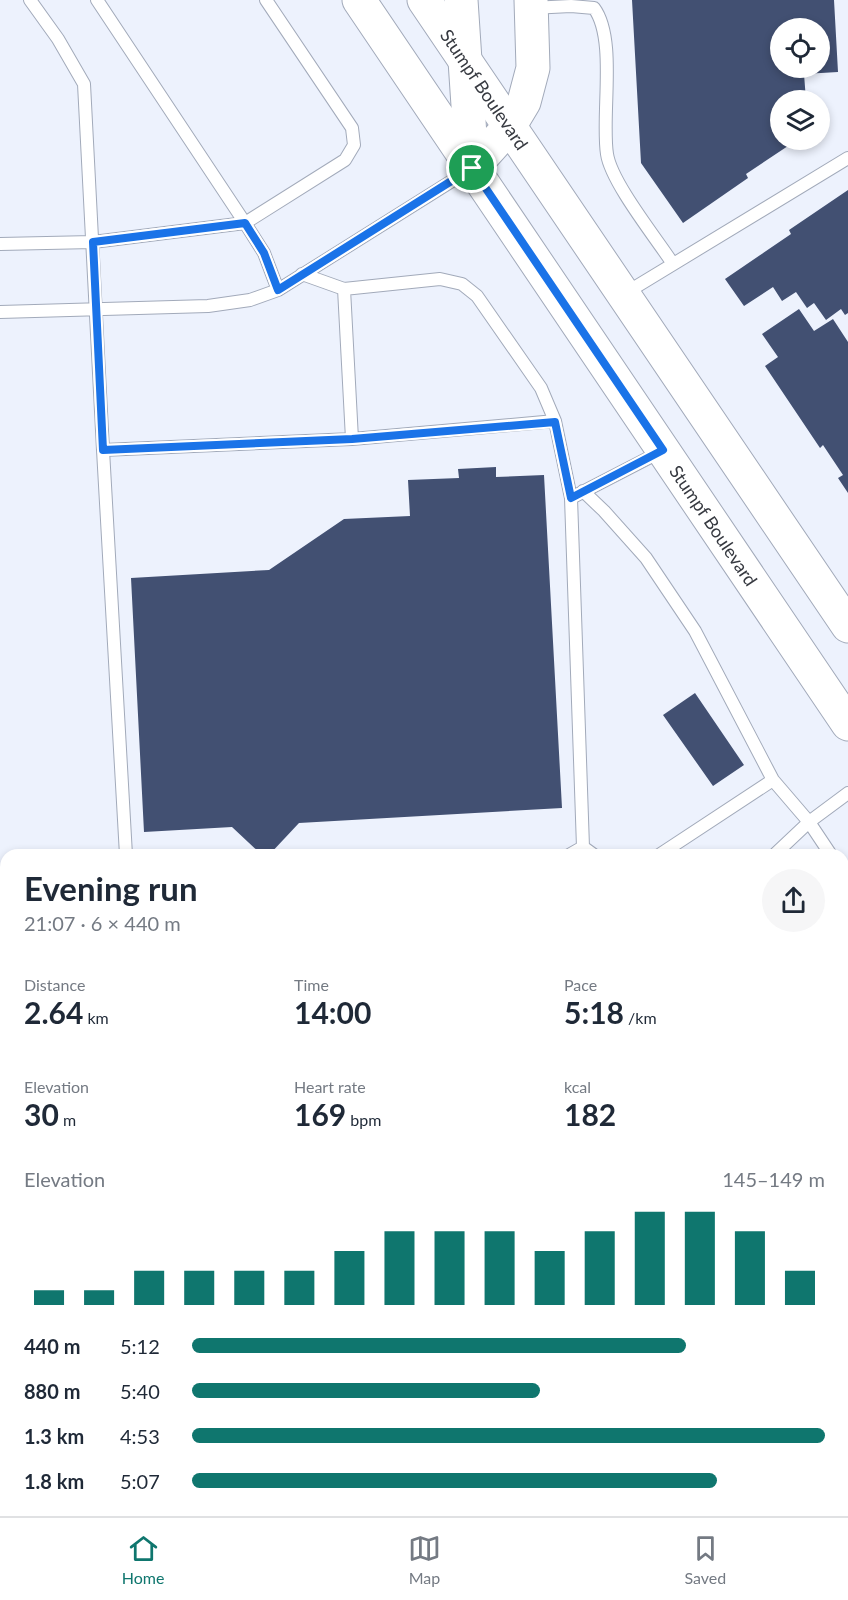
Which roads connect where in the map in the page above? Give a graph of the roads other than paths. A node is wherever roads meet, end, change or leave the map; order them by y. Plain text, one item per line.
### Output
1 (30, 0) edge
2 (97, 0) edge
3 (266, 0) edge
4 (359, 0) edge
5 (424, 0) edge
6 (461, 0) edge
7 (531, 4) edge
8 (464, 60) junction
9 (509, 127) junction
10 (848, 158) edge
11 (472, 168) junction
12 (245, 223) junction
13 (93, 242) junction
14 (0, 244) edge
15 (673, 264) junction
16 (302, 274) junction
17 (344, 289) junction
18 (278, 290) junction
19 (624, 294) junction
20 (96, 309) junction
21 (0, 312) edge
22 (555, 422) junction
23 (352, 439) junction
24 (103, 450) junction
25 (663, 450) junction
26 (583, 491) junction
27 (571, 498) junction
28 (848, 626) edge
29 (848, 724) edge
30 (773, 780) junction
31 (848, 793) edge
32 (809, 822) junction
33 (126, 849) edge
34 (588, 849) edge
35 (668, 849) edge
36 (780, 849) edge
37 (827, 849) edge

1 - 13 lane
2 - 12 lane
3 - 12 lane
4 - 11 main road, Stumpf Boulevard
5 - 8 main road, Stumpf Boulevard
6 - 8 main road
7 - 9 main road
7 - 15 lane
8 - 9 main road, Stumpf Boulevard
8 - 11 main road
9 - 11 main road
9 - 19 main road, Stumpf Boulevard
10 - 15 lane
11 - 16 lane
11 - 25 main road, Stumpf Boulevard
12 - 13 lane
12 - 18 lane
13 - 14 lane
13 - 20 lane
15 - 19 lane
16 - 17 lane
16 - 18 lane
17 - 22 lane
17 - 23 lane
18 - 20 lane
19 - 28 main road, Stumpf Boulevard
20 - 21 lane
20 - 24 lane
22 - 23 lane
22 - 27 lane
23 - 24 lane
24 - 33 lane
25 - 26 lane
25 - 29 main road, Stumpf Boulevard
26 - 27 lane
26 - 30 lane
27 - 34 lane
30 - 32 lane
30 - 35 lane
31 - 32 lane
32 - 36 lane
32 - 37 lane

